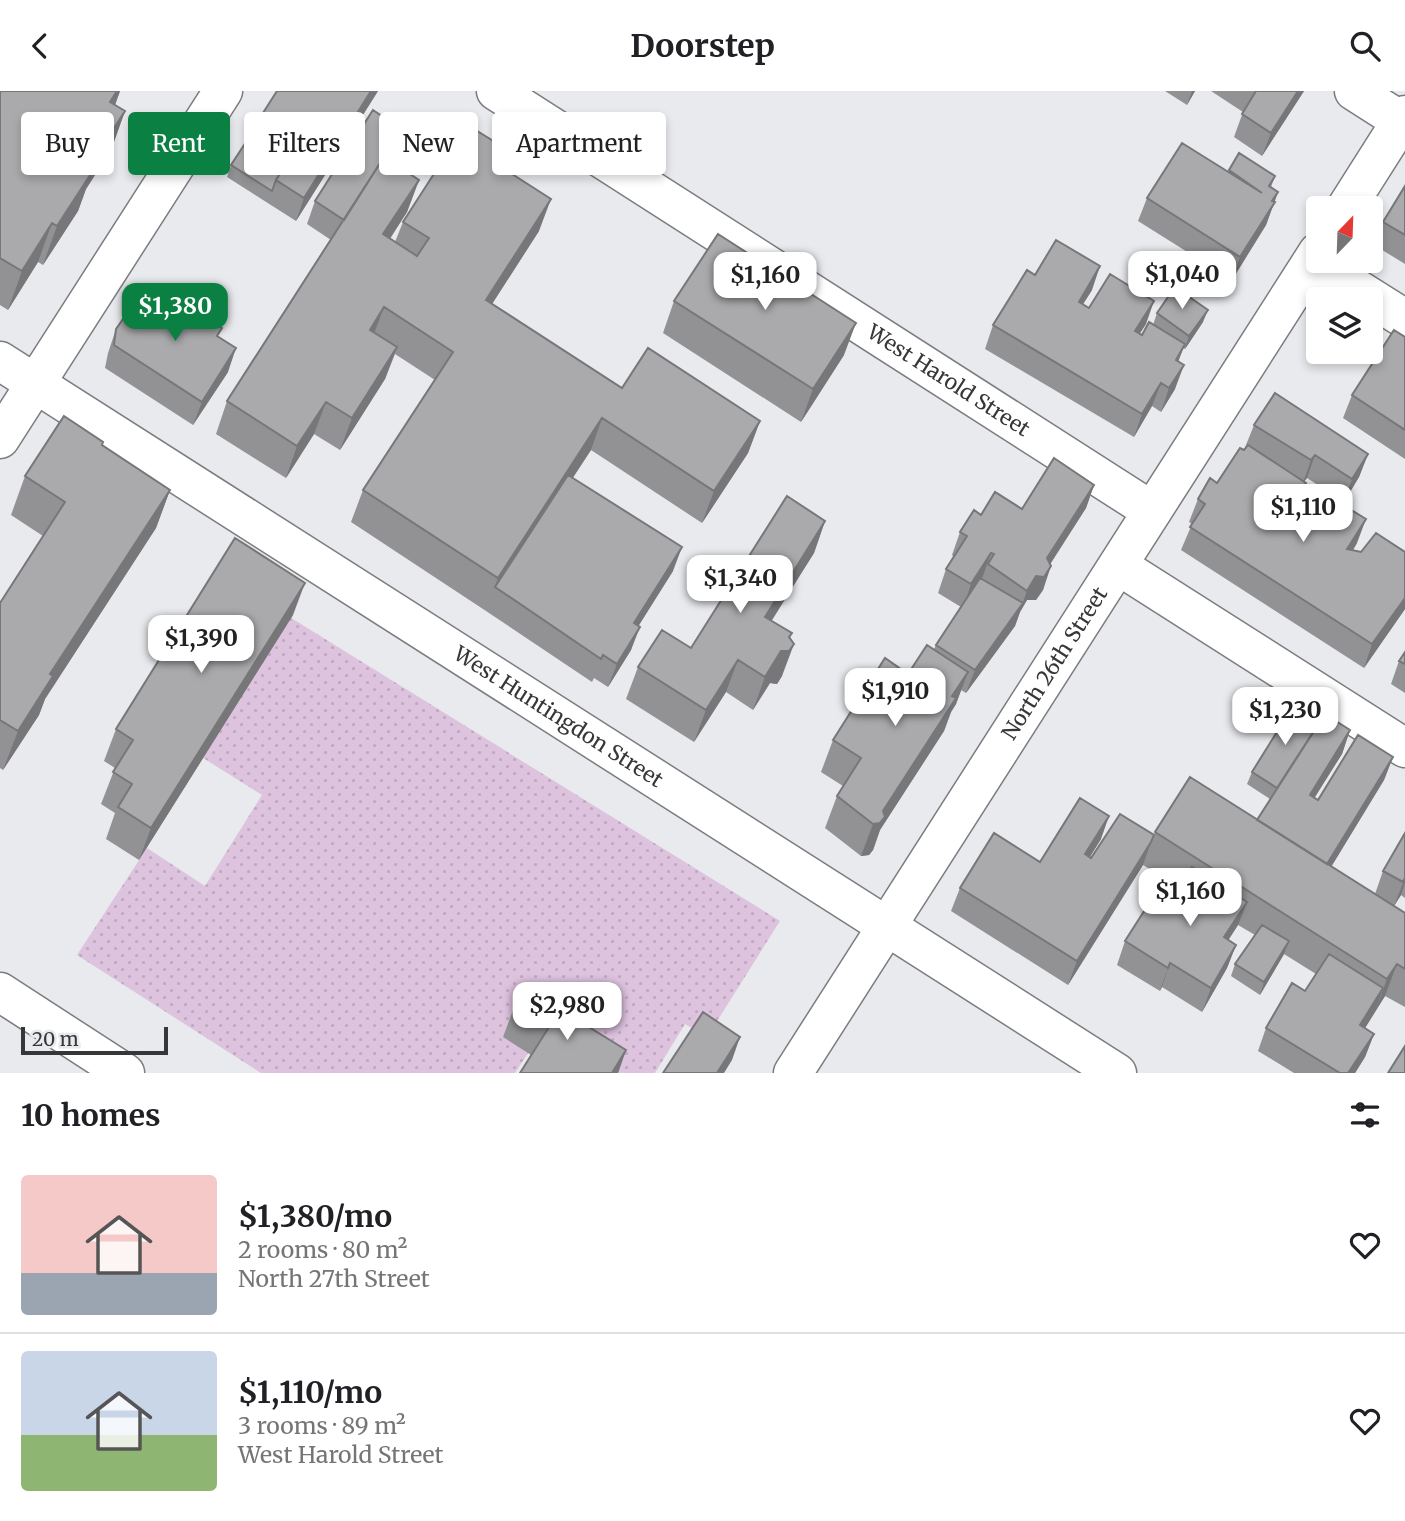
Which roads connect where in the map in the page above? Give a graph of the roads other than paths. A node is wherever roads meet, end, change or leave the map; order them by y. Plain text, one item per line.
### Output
1 (223, 91) edge
2 (496, 91) edge
3 (1354, 91) edge
4 (1403, 118) edge
5 (1354, 196) edge
6 (1306, 270) edge
7 (1339, 273) edge
8 (1405, 319) edge
9 (0, 361) edge
10 (35, 384) junction
11 (0, 439) edge
12 (1152, 512) junction
13 (1119, 566) junction
14 (1405, 748) edge
15 (887, 926) junction
16 (0, 992) edge
17 (125, 1073) edge
18 (793, 1073) edge
19 (1117, 1073) edge

1 - 10 street
2 - 12 street, West Harold Street
3 - 4 street
4 - 5 street
6 - 12 street, North 26th Street
7 - 8 street
9 - 10 street, West Huntingdon Street
10 - 11 street
10 - 15 street, West Huntingdon Street
12 - 13 street, North 26th Street
13 - 14 street
13 - 15 street, North 26th Street
15 - 18 street, North 26th Street
15 - 19 street, West Huntingdon Street
16 - 17 street

